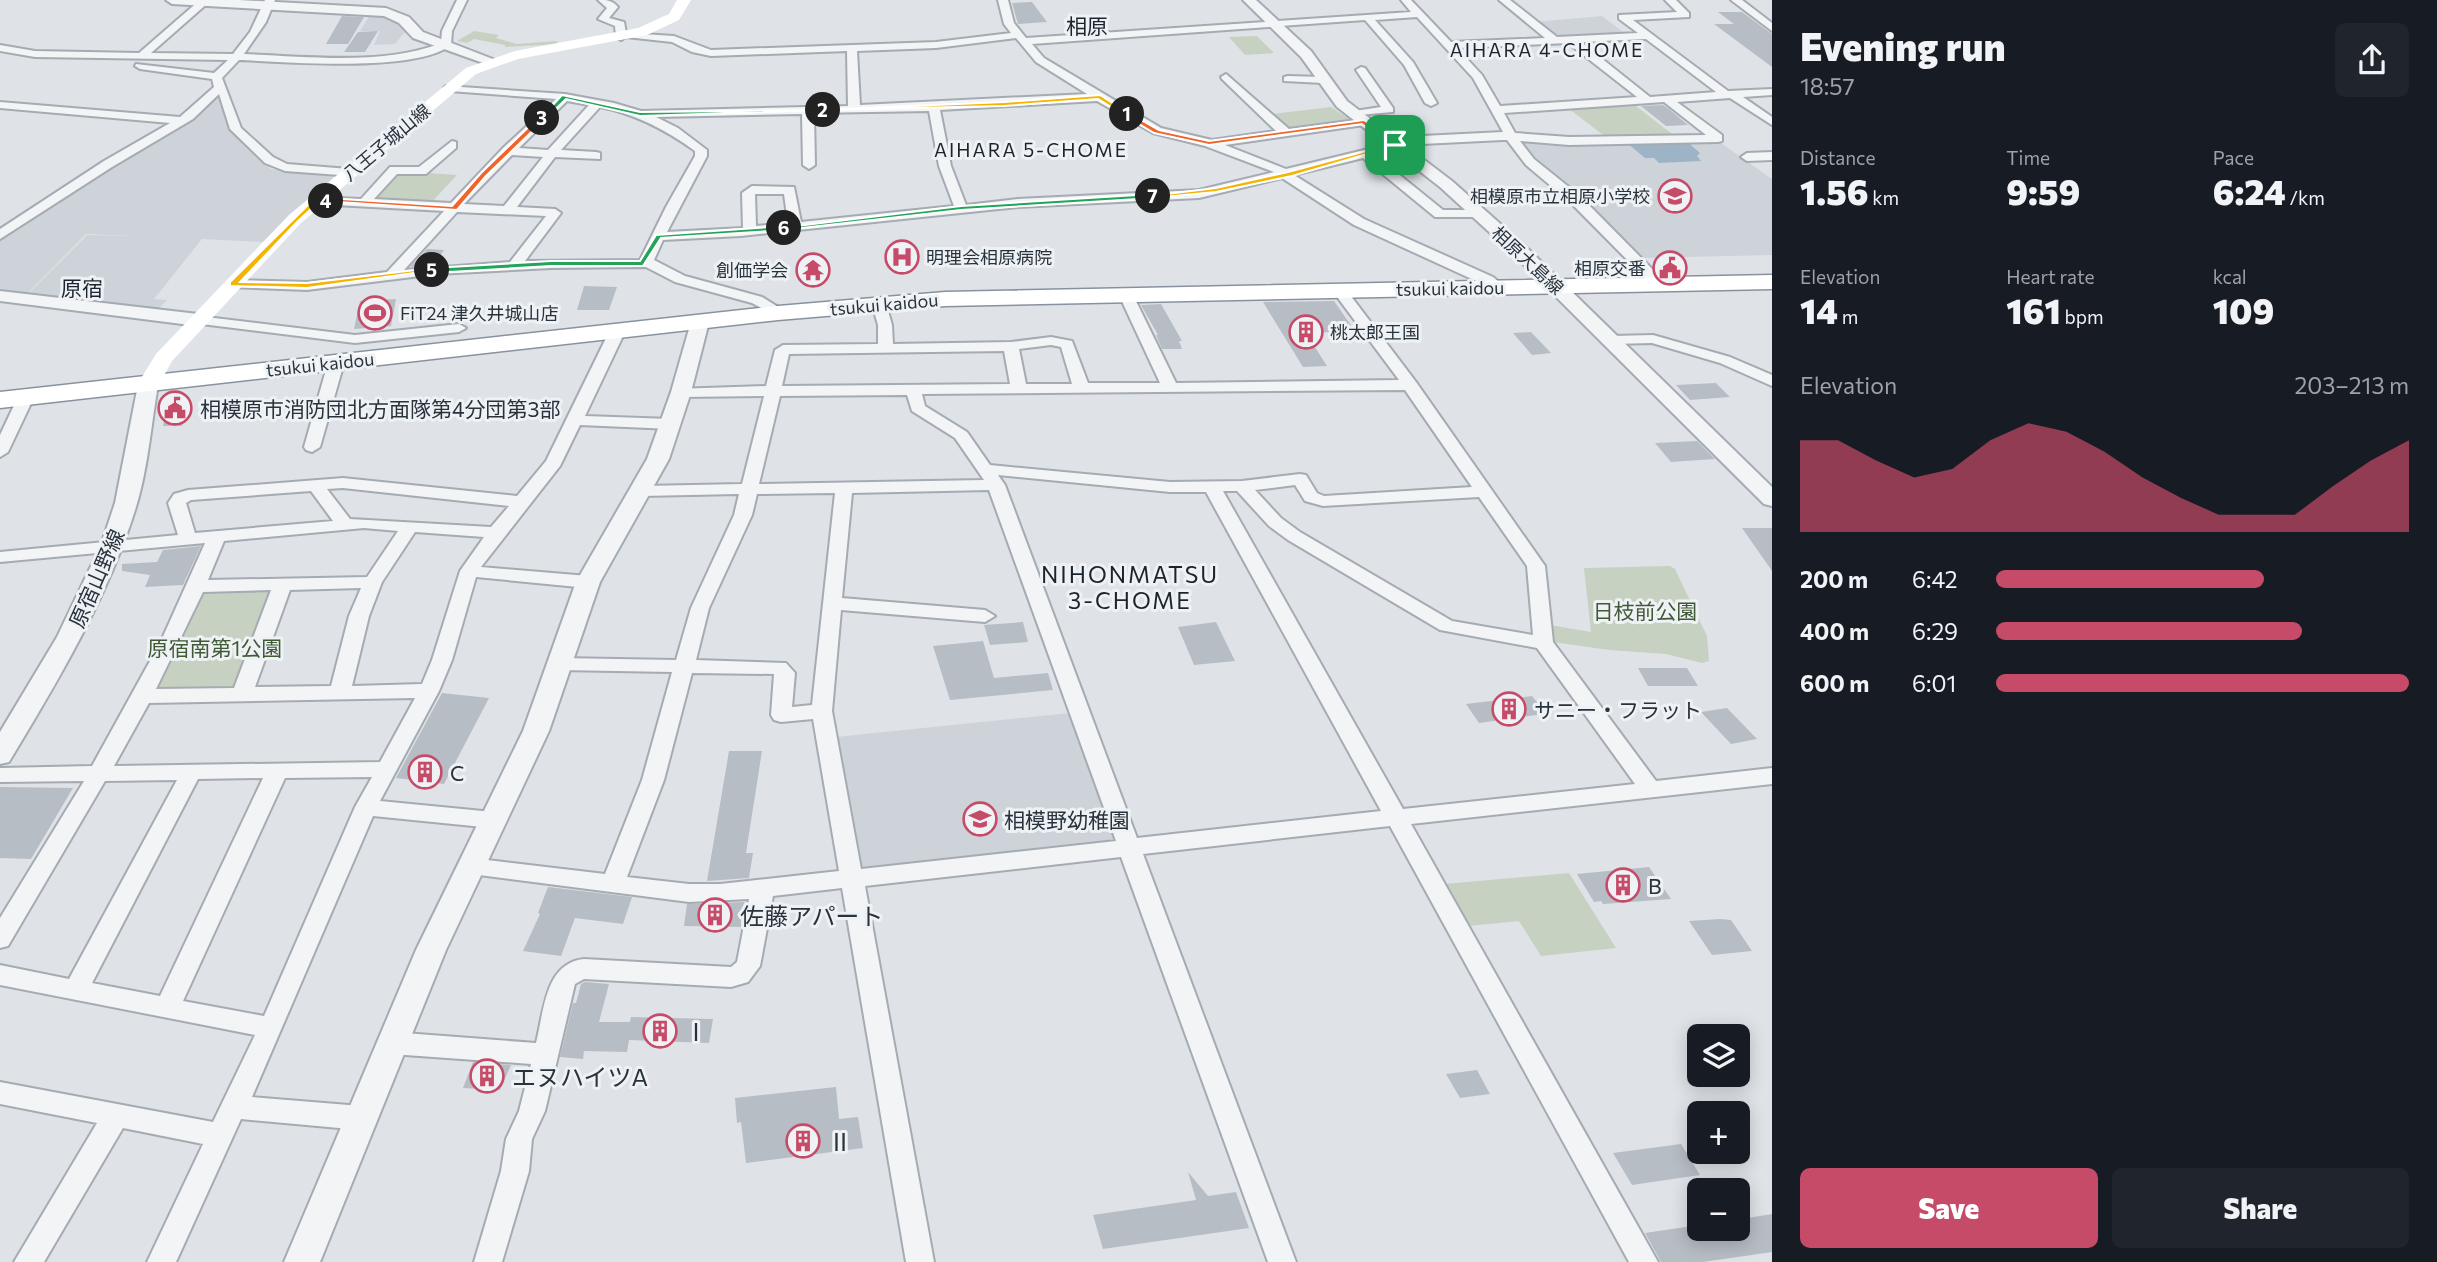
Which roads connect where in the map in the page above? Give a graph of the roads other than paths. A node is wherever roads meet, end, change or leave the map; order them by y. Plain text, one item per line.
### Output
1 (173, 0) edge
2 (461, 0) edge
3 (603, 0) edge
4 (684, 0) edge
5 (1003, 0) edge
6 (1248, 0) edge
7 (1406, 0) edge
8 (1504, 0) edge
9 (1670, 0) edge
10 (1736, 0) edge
11 (204, 2) junction
12 (270, 2) edge
13 (1420, 14) junction
14 (1367, 17) junction
15 (1274, 23) junction
16 (1772, 28) edge
17 (625, 36) junction
18 (1648, 36) junction
19 (1021, 38) junction
20 (1570, 39) junction
21 (1554, 40) junction
22 (446, 45) junction
23 (1448, 45) junction
24 (852, 49) junction
25 (6, 50) edge
26 (102, 55) junction
27 (141, 56) junction
28 (237, 57) junction
29 (0, 58) edge
30 (491, 61) junction
31 (1361, 70) dead end
32 (1226, 78) dead end
33 (1288, 79) dead end
34 (1323, 80) junction
35 (219, 82) junction
36 (450, 88) junction
37 (1772, 92) edge
38 (1728, 94) junction
39 (565, 97) junction
40 (1100, 97) junction
41 (1665, 98) junction
42 (1647, 99) junction
43 (597, 103) junction
44 (1431, 103) dead end
45 (0, 105) edge
46 (934, 107) junction
47 (854, 109) junction
48 (808, 110) junction
49 (1497, 110) junction
50 (640, 114) junction
51 (1358, 118) junction
52 (182, 121) junction
53 (1772, 122) edge
54 (1285, 132) junction
55 (1511, 137) junction
56 (1209, 143) junction
57 (452, 145) dead end
58 (1395, 145) junction
59 (507, 151) junction
60 (1365, 153) junction
61 (551, 154) junction
62 (596, 156) dead end
63 (1772, 156) edge
64 (1747, 157) dead end
65 (809, 166) dead end
66 (349, 173) junction
67 (1289, 174) junction
68 (317, 200) junction
69 (364, 203) junction
70 (454, 208) junction
71 (961, 208) junction
72 (509, 209) junction
73 (1479, 213) junction
74 (795, 227) junction
75 (750, 231) junction
76 (0, 234) edge
77 (659, 236) junction
78 (646, 262) junction
79 (514, 265) junction
80 (392, 275) junction
81 (1772, 282) edge
82 (233, 284) junction
83 (1659, 284) junction
84 (1557, 286) junction
85 (1498, 287) junction
86 (1339, 290) junction
87 (1126, 295) junction
88 (0, 296) edge
89 (879, 304) junction
90 (778, 313) junction
91 (198, 320) junction
92 (700, 322) junction
93 (459, 328) dead end
94 (616, 332) junction
95 (1612, 340) junction
96 (1011, 346) junction
97 (886, 347) junction
98 (336, 363) junction
99 (1772, 381) edge
100 (148, 385) junction
101 (1410, 386) junction
102 (1081, 387) junction
103 (1170, 387) junction
104 (1020, 388) junction
105 (913, 389) junction
106 (772, 391) junction
107 (681, 392) junction
108 (26, 397) junction
109 (0, 400) edge
110 (576, 420) junction
111 (671, 424) junction
112 (312, 447) dead end
113 (0, 452) edge
114 (990, 477) junction
115 (315, 485) junction
116 (1242, 486) junction
117 (844, 487) junction
118 (1212, 487) junction
119 (750, 488) junction
120 (642, 491) junction
121 (1485, 491) junction
122 (1772, 499) edge
123 (522, 502) junction
124 (346, 525) junction
125 (409, 528) junction
126 (496, 533) junction
127 (217, 536) junction
128 (188, 538) junction
129 (112, 545) junction
130 (0, 557) edge
131 (469, 572) junction
132 (373, 582) junction
133 (588, 582) junction
134 (283, 584) junction
135 (198, 586) junction
136 (832, 603) junction
137 (985, 616) dead end
138 (1543, 643) junction
139 (559, 664) junction
140 (682, 667) junction
141 (429, 691) junction
142 (340, 692) junction
143 (242, 694) junction
144 (144, 696) junction
145 (822, 711) junction
146 (0, 755) edge
147 (387, 769) junction
148 (278, 770) junction
149 (191, 773) junction
150 (0, 775) edge
151 (96, 775) junction
152 (1772, 776) edge
153 (1650, 789) junction
154 (366, 807) junction
155 (1396, 818) junction
156 (494, 820) junction
157 (1130, 848) junction
158 (471, 866) junction
159 (850, 880) junction
160 (613, 883) junction
161 (762, 890) junction
162 (0, 939) edge
163 (0, 975) edge
164 (76, 989) junction
165 (167, 1008) junction
166 (271, 1028) junction
167 (391, 1043) junction
168 (544, 1054) junction
169 (0, 1093) edge
170 (232, 1107) junction
171 (114, 1117) junction
172 (361, 1118) junction
173 (219, 1135) junction
174 (28, 1262) edge
175 (161, 1262) edge
176 (302, 1262) edge
177 (488, 1262) edge
178 (919, 1262) edge
179 (1282, 1262) edge
180 (1644, 1262) edge

1 - 11 street
2 - 22 street
3 - 17 street
4 - 17 main road, 八王子城山線
5 - 19 street
6 - 15 street, 相原大島線
7 - 13 street
8 - 21 street
9 - 18 street
10 - 16 street
11 - 12 street
11 - 27 street
12 - 22 street
12 - 28 street
13 - 14 street
13 - 23 street
14 - 15 street
14 - 44 street
15 - 19 street
15 - 34 street, 相原大島線
17 - 24 street
17 - 30 main road, 八王子城山線
18 - 20 street
18 - 38 street
19 - 24 street
19 - 40 street
20 - 21 street
20 - 42 street
21 - 23 street
22 - 28 street
22 - 30 street
23 - 49 street
24 - 47 street
25 - 26 street
25 - 29 street
26 - 27 street
26 - 35 street
27 - 28 street
28 - 35 street
30 - 36 main road, 八王子城山線
31 - 51 street
32 - 54 street
33 - 34 street
34 - 51 street, 相原大島線
35 - 52 street
35 - 66 street
36 - 39 street
36 - 66 main road, 八王子城山線
37 - 38 street
38 - 41 street
38 - 53 street
39 - 43 street
39 - 59 street
40 - 46 street
40 - 56 street
41 - 42 street
41 - 55 street
42 - 49 street
43 - 50 street
43 - 61 street
45 - 52 street
46 - 47 street
46 - 71 street
47 - 48 street
48 - 50 street
48 - 65 street
49 - 55 street
50 - 77 street
51 - 54 street
51 - 58 street, 相原大島線
52 - 76 street
54 - 56 street
55 - 58 street
55 - 83 street
56 - 67 street
57 - 69 street
58 - 60 street
58 - 73 street, 相原大島線
59 - 61 street
59 - 70 street
60 - 67 street
60 - 73 street
61 - 62 street
61 - 72 street
63 - 64 street
66 - 68 main road, 八王子城山線
67 - 71 street
67 - 85 street
68 - 69 street
68 - 82 main road, 八王子城山線
69 - 70 street
70 - 72 street
70 - 80 street
71 - 74 street
72 - 79 street
73 - 84 street, 相原大島線
74 - 75 street
74 - 75 street
75 - 77 street
77 - 78 street
78 - 79 street
78 - 90 street
79 - 80 street
80 - 82 street
81 - 83 highway, tsukui kaidou
82 - 91 main road, 八王子城山線
83 - 84 highway, tsukui kaidou
84 - 85 highway, tsukui kaidou
84 - 95 street, 相原大島線
85 - 86 highway, tsukui kaidou
86 - 87 highway, tsukui kaidou
86 - 101 street
87 - 89 highway, tsukui kaidou
87 - 103 street
88 - 91 street
89 - 90 highway, tsukui kaidou
89 - 97 street
90 - 92 highway, tsukui kaidou
91 - 93 street
91 - 100 main road, 八王子城山線
92 - 94 highway, tsukui kaidou
92 - 107 street
94 - 98 highway, tsukui kaidou
94 - 110 street
95 - 99 street
95 - 122 street, 相原大島線
96 - 97 street
96 - 102 street
96 - 104 street
97 - 106 street
98 - 100 highway, tsukui kaidou
98 - 112 street
100 - 108 highway, tsukui kaidou
100 - 129 street, 原宿山野線
101 - 103 street
101 - 121 street
102 - 103 street
102 - 104 street
104 - 105 street
105 - 106 street
105 - 114 street
106 - 107 street
106 - 119 street
107 - 111 street
108 - 109 highway, tsukui kaidou
108 - 113 street
110 - 111 street
110 - 123 street
111 - 120 street
114 - 117 street
114 - 118 street
114 - 157 street
115 - 123 street
115 - 124 street
115 - 128 street
116 - 118 street
116 - 121 street
116 - 138 street
117 - 119 street
117 - 136 street
118 - 155 street
119 - 120 street
119 - 140 street
120 - 133 street
121 - 138 street
123 - 126 street
124 - 125 street
124 - 127 street
125 - 126 street
125 - 132 street
126 - 131 street
127 - 128 street
127 - 135 street
128 - 129 street
129 - 130 street
129 - 146 street, 原宿山野線
131 - 133 street
131 - 141 street
132 - 134 street
132 - 142 street
133 - 139 street
134 - 135 street
134 - 143 street
135 - 144 street
136 - 137 street
136 - 145 street
138 - 153 street
139 - 140 street
139 - 156 street
140 - 145 street
140 - 160 street
141 - 142 street
141 - 147 street
142 - 143 street
143 - 144 street
144 - 151 street
145 - 159 street
147 - 148 street
147 - 154 street
148 - 149 street
148 - 165 street
149 - 151 street
149 - 164 street
150 - 151 street
151 - 162 street
152 - 153 street
153 - 155 street
154 - 156 street
154 - 166 street
155 - 157 street
155 - 180 street
156 - 158 street
157 - 159 street
157 - 179 street
158 - 160 street
158 - 167 street
159 - 161 street
159 - 178 street
160 - 161 street
161 - 168 street
163 - 164 street
164 - 165 street
165 - 166 street
166 - 170 street
167 - 168 street
167 - 172 street
168 - 177 street
169 - 171 street
170 - 172 street
170 - 173 street
171 - 173 street
171 - 174 street
172 - 176 street
173 - 175 street

